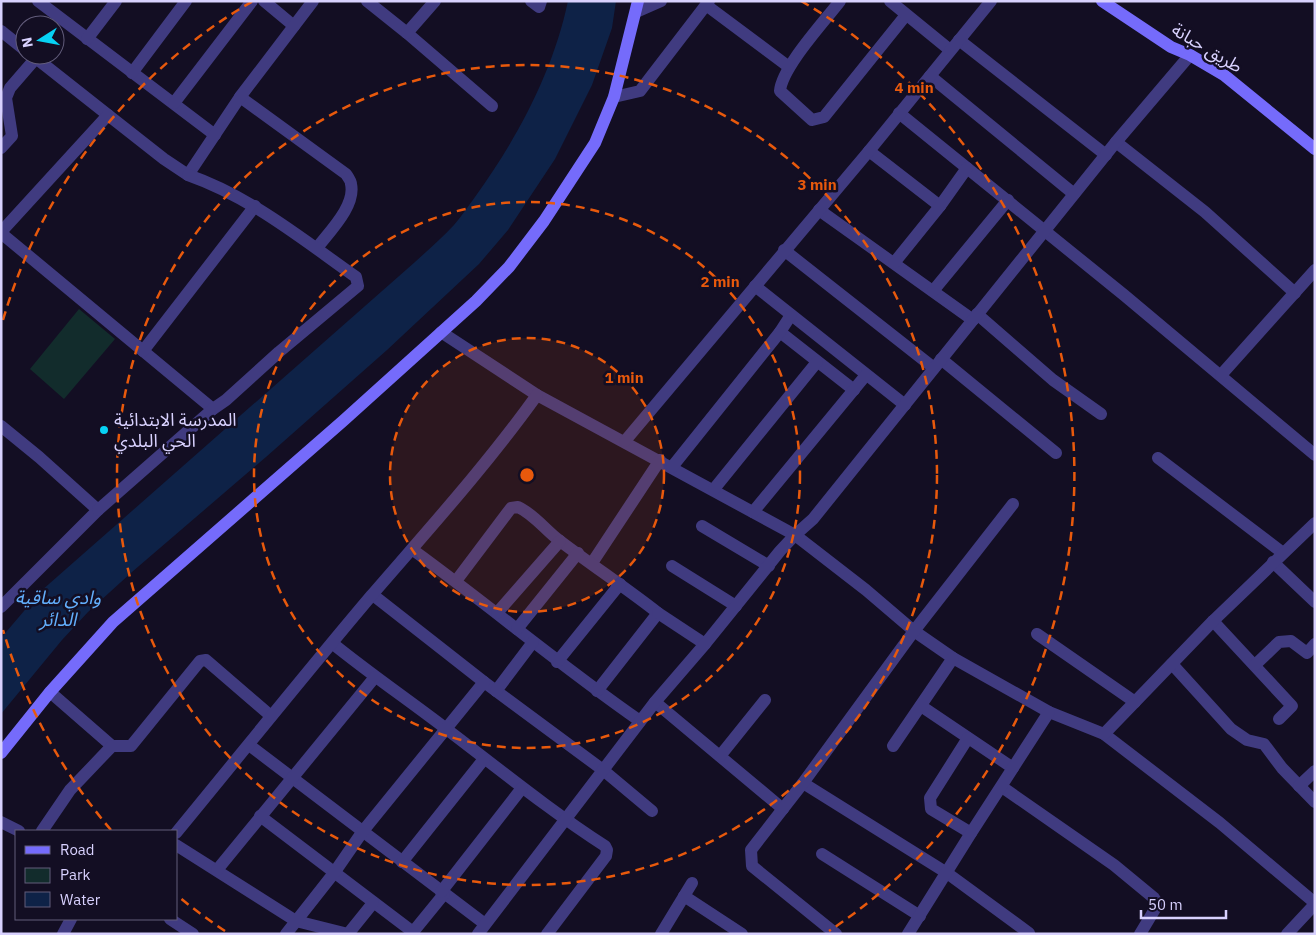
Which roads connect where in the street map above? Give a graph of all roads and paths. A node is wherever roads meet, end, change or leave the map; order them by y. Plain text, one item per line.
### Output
1 (116, 1) edge
2 (186, 1) edge
3 (252, 1) edge
4 (264, 1) edge
5 (313, 1) edge
6 (367, 1) edge
7 (435, 1) edge
8 (661, 1) edge
9 (840, 1) edge
10 (890, 1) edge
11 (1102, 1) edge
12 (43, 3) edge
13 (707, 3) edge
14 (984, 4) edge
15 (637, 6) edge
16 (906, 15) junction
17 (294, 26) junction
18 (1, 31) edge
19 (407, 33) junction
20 (87, 39) junction
21 (959, 40) junction
22 (15, 42) edge
23 (950, 50) junction
24 (1190, 55) junction
25 (28, 65) edge
26 (44, 65) edge
27 (789, 67) junction
28 (132, 73) junction
29 (930, 76) junction
30 (614, 96) junction
31 (240, 97) junction
32 (174, 103) junction
33 (492, 106) dead end
34 (899, 113) junction
35 (108, 115) junction
36 (215, 135) junction
37 (1116, 142) junction
38 (1, 148) edge
39 (1315, 149) edge
40 (869, 151) junction
41 (1106, 155) junction
42 (967, 168) junction
43 (188, 175) junction
44 (1074, 194) junction
45 (1008, 200) junction
46 (255, 206) junction
47 (940, 206) junction
48 (819, 210) junction
49 (1045, 231) junction
50 (1, 232) edge
51 (317, 248) junction
52 (784, 250) junction
53 (894, 263) junction
54 (1315, 270) edge
55 (755, 286) junction
56 (933, 291) junction
57 (1295, 293) junction
58 (791, 315) junction
59 (975, 317) junction
60 (441, 332) junction
61 (780, 332) junction
62 (143, 352) junction
63 (817, 362) junction
64 (938, 364) junction
65 (866, 375) junction
66 (1221, 375) junction
67 (854, 390) junction
68 (537, 395) junction
69 (905, 405) junction
70 (213, 410) junction
71 (1101, 414) dead end
72 (1, 426) edge
73 (625, 441) junction
74 (1056, 453) dead end
75 (1315, 455) edge
76 (1158, 458) dead end
77 (666, 463) junction
78 (714, 489) junction
79 (1013, 504) dead end
80 (98, 510) junction
81 (753, 512) junction
82 (1315, 523) edge
83 (702, 526) dead end
84 (795, 535) junction
85 (560, 541) junction
86 (413, 550) junction
87 (578, 553) junction
88 (1283, 553) junction
89 (1273, 562) junction
90 (592, 563) junction
91 (672, 566) dead end
92 (769, 566) junction
93 (456, 582) junction
94 (620, 584) junction
95 (373, 595) junction
96 (1315, 602) edge
97 (736, 606) junction
98 (1, 607) edge
99 (497, 613) junction
100 (658, 613) junction
101 (1213, 621) junction
102 (518, 629) junction
103 (914, 631) junction
104 (1037, 634) dead end
105 (533, 642) junction
106 (332, 643) junction
107 (705, 644) junction
108 (1315, 644) edge
109 (953, 658) junction
110 (557, 662) junction
111 (1172, 664) junction
112 (1255, 666) junction
113 (375, 677) junction
114 (484, 682) junction
115 (496, 691) junction
116 (597, 691) junction
117 (50, 692) junction
118 (765, 700) dead end
119 (655, 702) junction
120 (1135, 702) junction
121 (921, 706) junction
122 (1049, 712) junction
123 (271, 716) junction
124 (1279, 719) dead end
125 (640, 721) junction
126 (445, 728) junction
127 (1104, 734) junction
128 (968, 738) junction
129 (249, 745) junction
130 (112, 746) junction
131 (893, 746) dead end
132 (1, 753) edge
133 (720, 756) junction
134 (484, 759) junction
135 (1013, 768) junction
136 (603, 770) junction
137 (1315, 771) edge
138 (292, 777) junction
139 (803, 783) junction
140 (1002, 786) junction
141 (1299, 786) junction
142 (522, 788) junction
143 (1315, 802) edge
144 (783, 809) junction
145 (652, 811) dead end
146 (260, 816) junction
147 (564, 820) junction
148 (1, 822) edge
149 (17, 830) edge
150 (43, 830) edge
151 (178, 830) edge
152 (363, 830) junction
153 (970, 833) junction
154 (178, 846) edge
155 (822, 854) dead end
156 (402, 862) junction
157 (217, 870) junction
158 (334, 873) junction
159 (947, 873) junction
160 (692, 883) dead end
161 (442, 893) junction
162 (684, 896) junction
163 (373, 903) junction
164 (1315, 904) edge
165 (920, 916) junction
166 (70, 920) edge
167 (172, 920) edge
168 (296, 921) junction
169 (481, 929) edge
170 (412, 933) edge
171 (1028, 933) edge
172 (63, 934) edge
173 (193, 934) edge
174 (286, 934) edge
175 (348, 934) edge
176 (547, 934) edge
177 (661, 934) edge
178 (742, 934) edge
179 (836, 934) edge
180 (908, 934) edge
181 (1140, 934) edge
182 (1287, 934) edge

1 - 20 street
2 - 28 street
3 - 32 street
4 - 17 street
5 - 17 street
6 - 19 street
7 - 19 street
8 - 15 street
9 - 27 street
10 - 16 street
11 - 24 street, طريق حبانة
12 - 20 street
13 - 27 street
13 - 30 street
14 - 21 street
15 - 30 street
16 - 23 street
16 - 27 street
17 - 31 street
18 - 22 street
19 - 33 street
20 - 28 street
21 - 23 street
21 - 41 street
23 - 29 street
24 - 37 street
24 - 39 street, طريق حبانة
25 - 38 street
26 - 35 street
28 - 32 street
29 - 34 street
29 - 44 street
30 - 60 street
31 - 36 street
31 - 51 street
32 - 36 street
34 - 40 street
34 - 42 street
35 - 43 street
35 - 50 street
36 - 43 street
37 - 41 street
37 - 57 street
40 - 47 street
40 - 48 street
41 - 44 street
42 - 45 street
42 - 47 street
43 - 46 street
44 - 49 street
45 - 49 street
45 - 56 street
46 - 51 street
46 - 62 street
47 - 53 street
48 - 52 street
48 - 53 street
49 - 59 street
49 - 66 street
50 - 62 street
51 - 70 street
52 - 55 street
52 - 64 street
53 - 56 street
54 - 57 street
55 - 58 street
55 - 73 street
56 - 59 street
57 - 66 street
58 - 61 street
58 - 65 street
59 - 64 street
59 - 71 street
60 - 68 street
60 - 117 street
61 - 63 street
61 - 77 street
62 - 70 street
63 - 67 street
63 - 78 street
64 - 69 street
64 - 74 street
65 - 67 street
65 - 69 street
66 - 75 street
67 - 81 street
68 - 73 street
68 - 86 street
69 - 84 street
70 - 80 street
72 - 80 street
73 - 77 street
76 - 88 street
77 - 78 street
77 - 90 street
78 - 81 street
79 - 103 street
80 - 98 street
81 - 84 street
82 - 88 street
83 - 92 street
84 - 92 street
84 - 103 street
85 - 87 street
85 - 93 street
85 - 99 street
86 - 93 street
86 - 95 street
87 - 90 street
87 - 102 street
88 - 89 street
89 - 96 street
89 - 101 street
90 - 94 street
91 - 97 street
92 - 97 street
93 - 99 street
94 - 100 street
94 - 110 street
95 - 106 street
95 - 114 street
97 - 107 street
99 - 102 street
100 - 107 street
100 - 116 street
101 - 111 street
101 - 112 street
102 - 105 street
103 - 109 street
103 - 139 street
104 - 120 street
105 - 110 street
105 - 115 street
106 - 113 street
106 - 123 street
107 - 119 street
108 - 112 street
109 - 121 street
109 - 122 street
110 - 116 street
111 - 120 street
111 - 141 street
112 - 124 street
113 - 126 street
113 - 138 street
114 - 115 street
114 - 126 street
115 - 136 street
116 - 125 street
117 - 130 street
117 - 132 street
118 - 133 street
119 - 125 street
119 - 133 street
120 - 127 street
121 - 128 street
121 - 131 street
122 - 127 street
122 - 135 street
123 - 129 street
123 - 130 street
125 - 136 street
126 - 134 street
126 - 152 street
127 - 164 street
128 - 135 street
128 - 153 street
129 - 138 street
129 - 151 street
130 - 150 street
133 - 144 street
134 - 142 street
134 - 156 street
135 - 140 street
136 - 145 street
136 - 147 street
137 - 141 street
138 - 146 street
138 - 152 street
139 - 144 street
139 - 159 street
140 - 153 street
140 - 181 street
141 - 143 street
142 - 147 street
142 - 161 street
144 - 179 street
146 - 157 street
146 - 158 street
147 - 169 street
147 - 176 street
148 - 149 street
152 - 156 street
152 - 158 street
153 - 159 street
154 - 157 street
155 - 165 street
156 - 161 street
157 - 168 street
158 - 163 street
158 - 168 street
159 - 165 street
159 - 171 street
160 - 162 street
161 - 169 street
161 - 170 street
162 - 177 street
162 - 178 street
163 - 170 street
163 - 175 street
164 - 182 street
165 - 180 street
166 - 172 street
167 - 173 street
168 - 174 street
168 - 175 street

